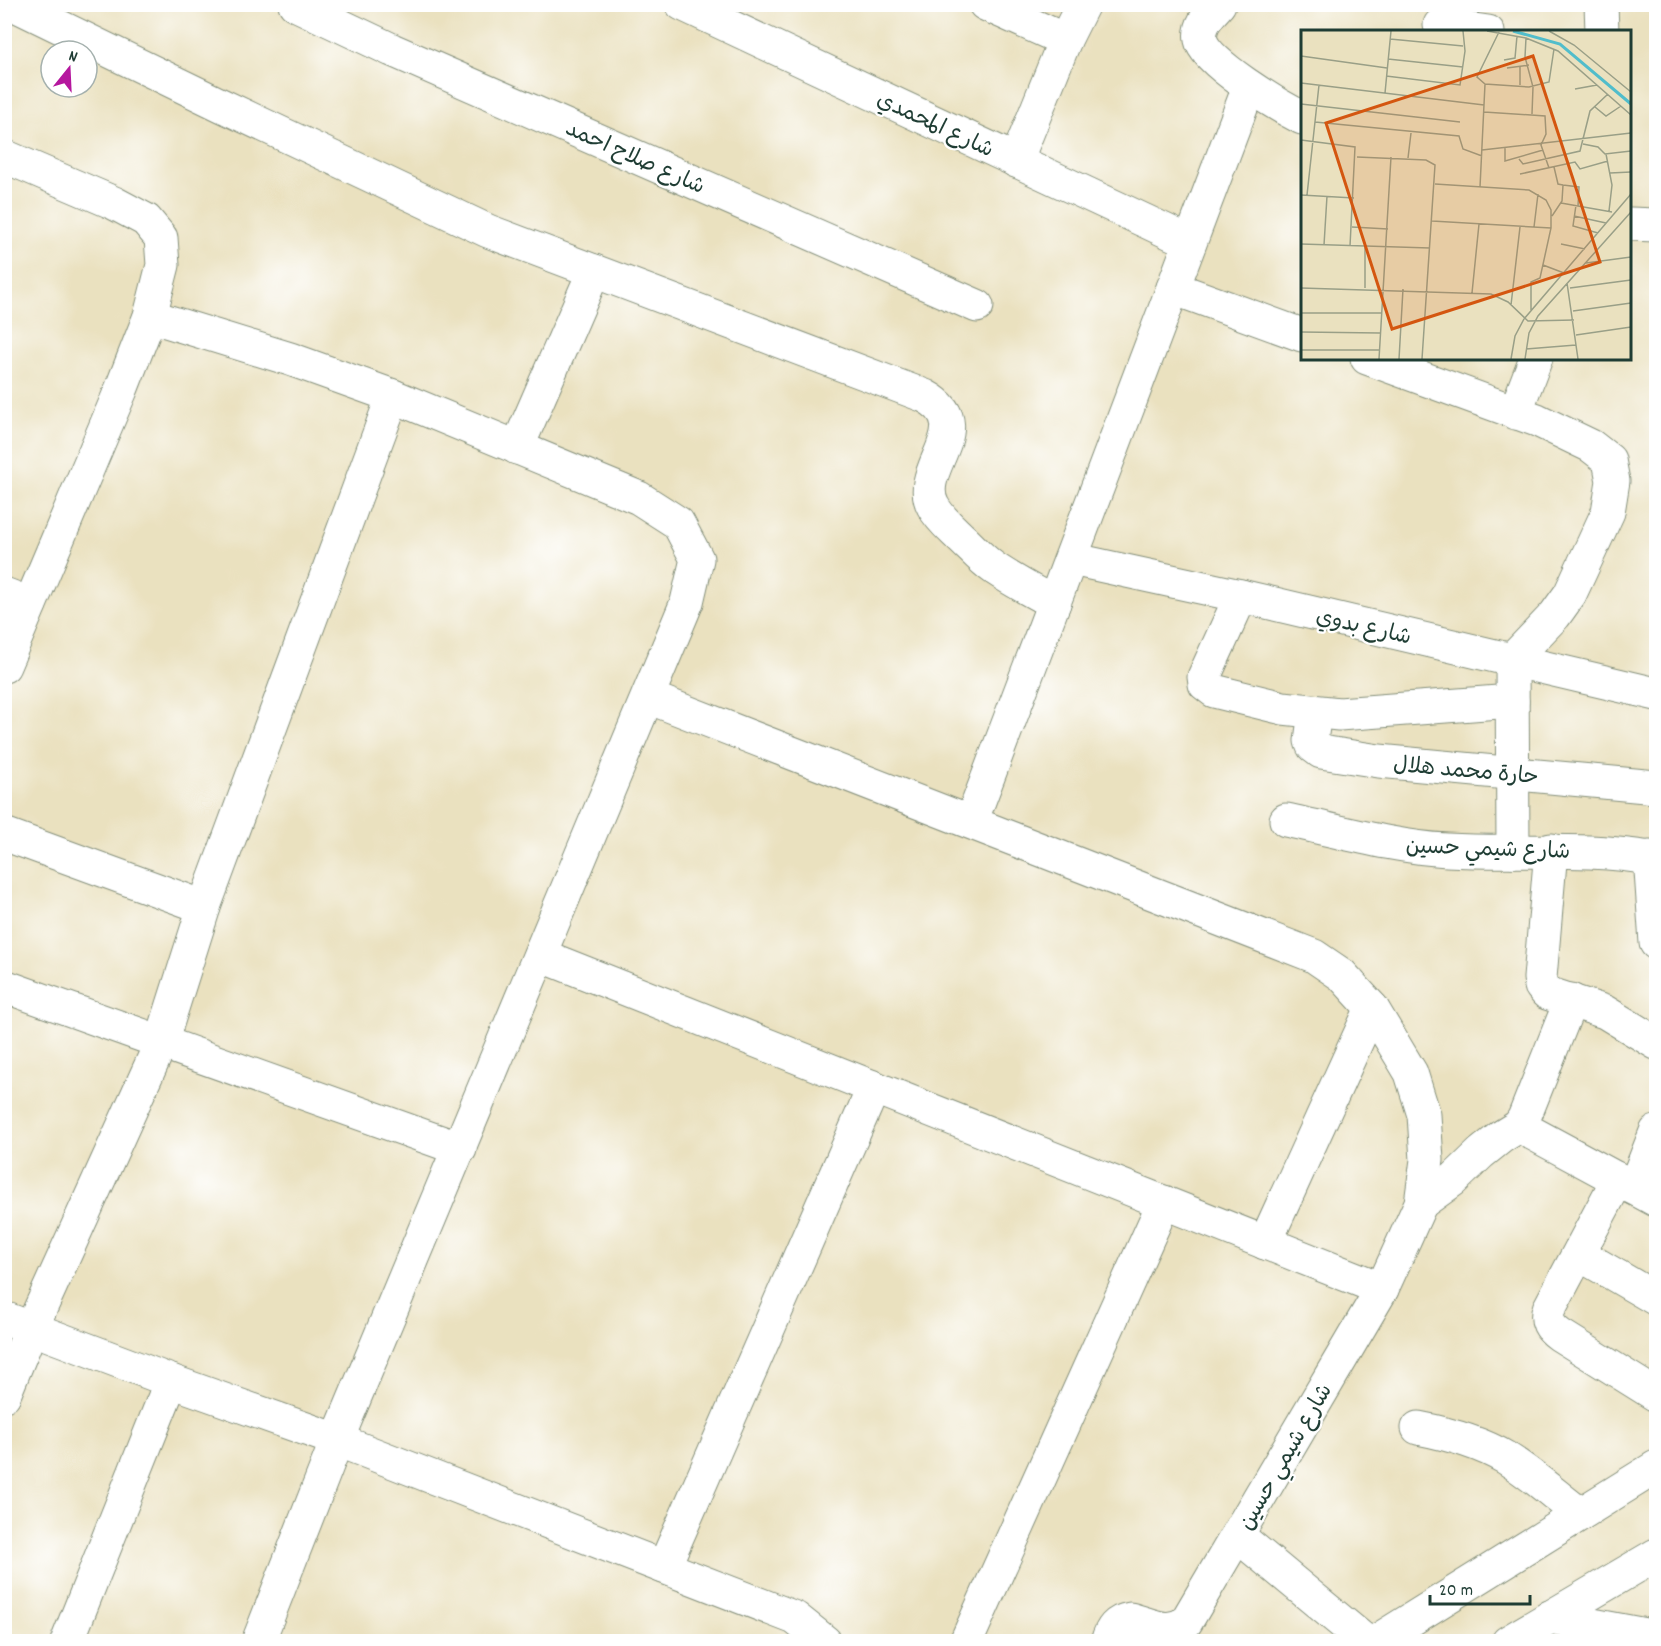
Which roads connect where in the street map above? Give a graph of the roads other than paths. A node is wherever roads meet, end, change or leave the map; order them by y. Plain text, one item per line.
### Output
1 (14, 4) edge
2 (295, 4) edge
3 (682, 4) edge
4 (985, 4) edge
5 (1083, 4) edge
6 (1219, 4) edge
7 (1601, 4) edge
8 (1440, 25) dead end
9 (1474, 30) edge
10 (1602, 30) edge
11 (1065, 40) junction
12 (1249, 87) junction
13 (1301, 117) edge
14 (4, 156) edge
15 (1017, 161) junction
16 (1631, 224) edge
17 (1656, 225) edge
18 (1190, 242) junction
19 (594, 271) junction
20 (1173, 288) junction
21 (977, 306) dead end
22 (150, 316) junction
23 (1301, 335) edge
24 (1371, 360) edge
25 (1535, 360) edge
26 (393, 396) junction
27 (1515, 413) junction
28 (517, 448) junction
29 (1071, 559) junction
30 (1241, 596) junction
31 (17, 599) edge
32 (1054, 603) junction
33 (1512, 660) junction
34 (4, 666) edge
35 (1656, 694) edge
36 (648, 697) junction
37 (1512, 701) junction
38 (1315, 712) junction
39 (1513, 774) junction
40 (1656, 786) edge
41 (1286, 820) dead end
42 (970, 822) junction
43 (4, 834) edge
44 (1551, 850) junction
45 (1514, 851) junction
46 (1653, 858) edge
47 (204, 907) junction
48 (1656, 943) edge
49 (540, 955) junction
50 (4, 986) edge
51 (1571, 1000) junction
52 (1372, 1008) junction
53 (161, 1043) junction
54 (1656, 1043) edge
55 (874, 1088) junction
56 (1519, 1125) junction
57 (1656, 1132) edge
58 (460, 1149) junction
59 (1636, 1189) edge
60 (1164, 1202) junction
61 (1420, 1203) junction
62 (1265, 1243) junction
63 (1579, 1254) junction
64 (1382, 1289) junction
65 (1656, 1299) edge
66 (18, 1322) edge
67 (171, 1381) junction
68 (4, 1395) edge
69 (1656, 1395) edge
70 (1418, 1428) dead end
71 (337, 1440) junction
72 (1656, 1467) edge
73 (1580, 1514) junction
74 (1238, 1536) junction
75 (1656, 1555) edge
76 (664, 1567) junction
77 (1550, 1617) junction
78 (1656, 1637) edge
79 (67, 1641) edge
80 (258, 1641) edge
81 (825, 1641) edge
82 (966, 1641) edge
83 (1107, 1641) edge
84 (1366, 1641) edge
85 (1375, 1641) edge
86 (1508, 1641) edge

1 - 19 street
2 - 21 street, شارع صلاح احمد
3 - 15 street, شارع المحمدي
4 - 11 street
5 - 11 street
6 - 12 street
7 - 10 street
8 - 9 street
11 - 15 street
12 - 13 street
12 - 18 street
14 - 22 street
15 - 18 street, شارع المحمدي
16 - 17 street
18 - 20 street
19 - 28 street
19 - 32 street
20 - 23 street
20 - 29 street
22 - 26 street
22 - 31 street
24 - 27 street
25 - 27 street
26 - 28 street
26 - 47 street
27 - 33 street
28 - 36 street
29 - 30 street, شارع بدوي
29 - 32 street
30 - 33 street, شارع بدوي
30 - 38 street
31 - 34 street
32 - 42 street
33 - 35 street, شارع بدوي
33 - 37 street
36 - 42 street, شارع شيمي حسين
36 - 49 street
37 - 38 street
37 - 39 street
38 - 39 street, حارة محمد هلال
39 - 40 street, حارة محمد هلال
39 - 45 street
41 - 45 street, شارع شيمي حسين
42 - 52 street, شارع شيمي حسين
43 - 47 street
44 - 45 street, شارع شيمي حسين
44 - 46 street, شارع شيمي حسين
44 - 51 street
46 - 48 street
47 - 53 street
49 - 55 street
49 - 58 street
50 - 53 street
51 - 54 street
51 - 56 street
52 - 61 street, شارع شيمي حسين
52 - 62 street
53 - 58 street
53 - 66 street
55 - 60 street
55 - 76 street
56 - 59 street
56 - 61 street
57 - 59 street
58 - 71 street
59 - 63 street
60 - 62 street
60 - 82 street
61 - 64 street, شارع شيمي حسين
62 - 64 street
63 - 65 street
63 - 69 street
64 - 74 street, شارع شيمي حسين
66 - 67 street
66 - 68 street
67 - 71 street
67 - 79 street
70 - 73 street
71 - 76 street
71 - 80 street
72 - 73 street
73 - 85 street
74 - 83 street, شارع شيمي حسين
74 - 84 street
75 - 77 street
76 - 81 street
77 - 78 street
77 - 86 street

